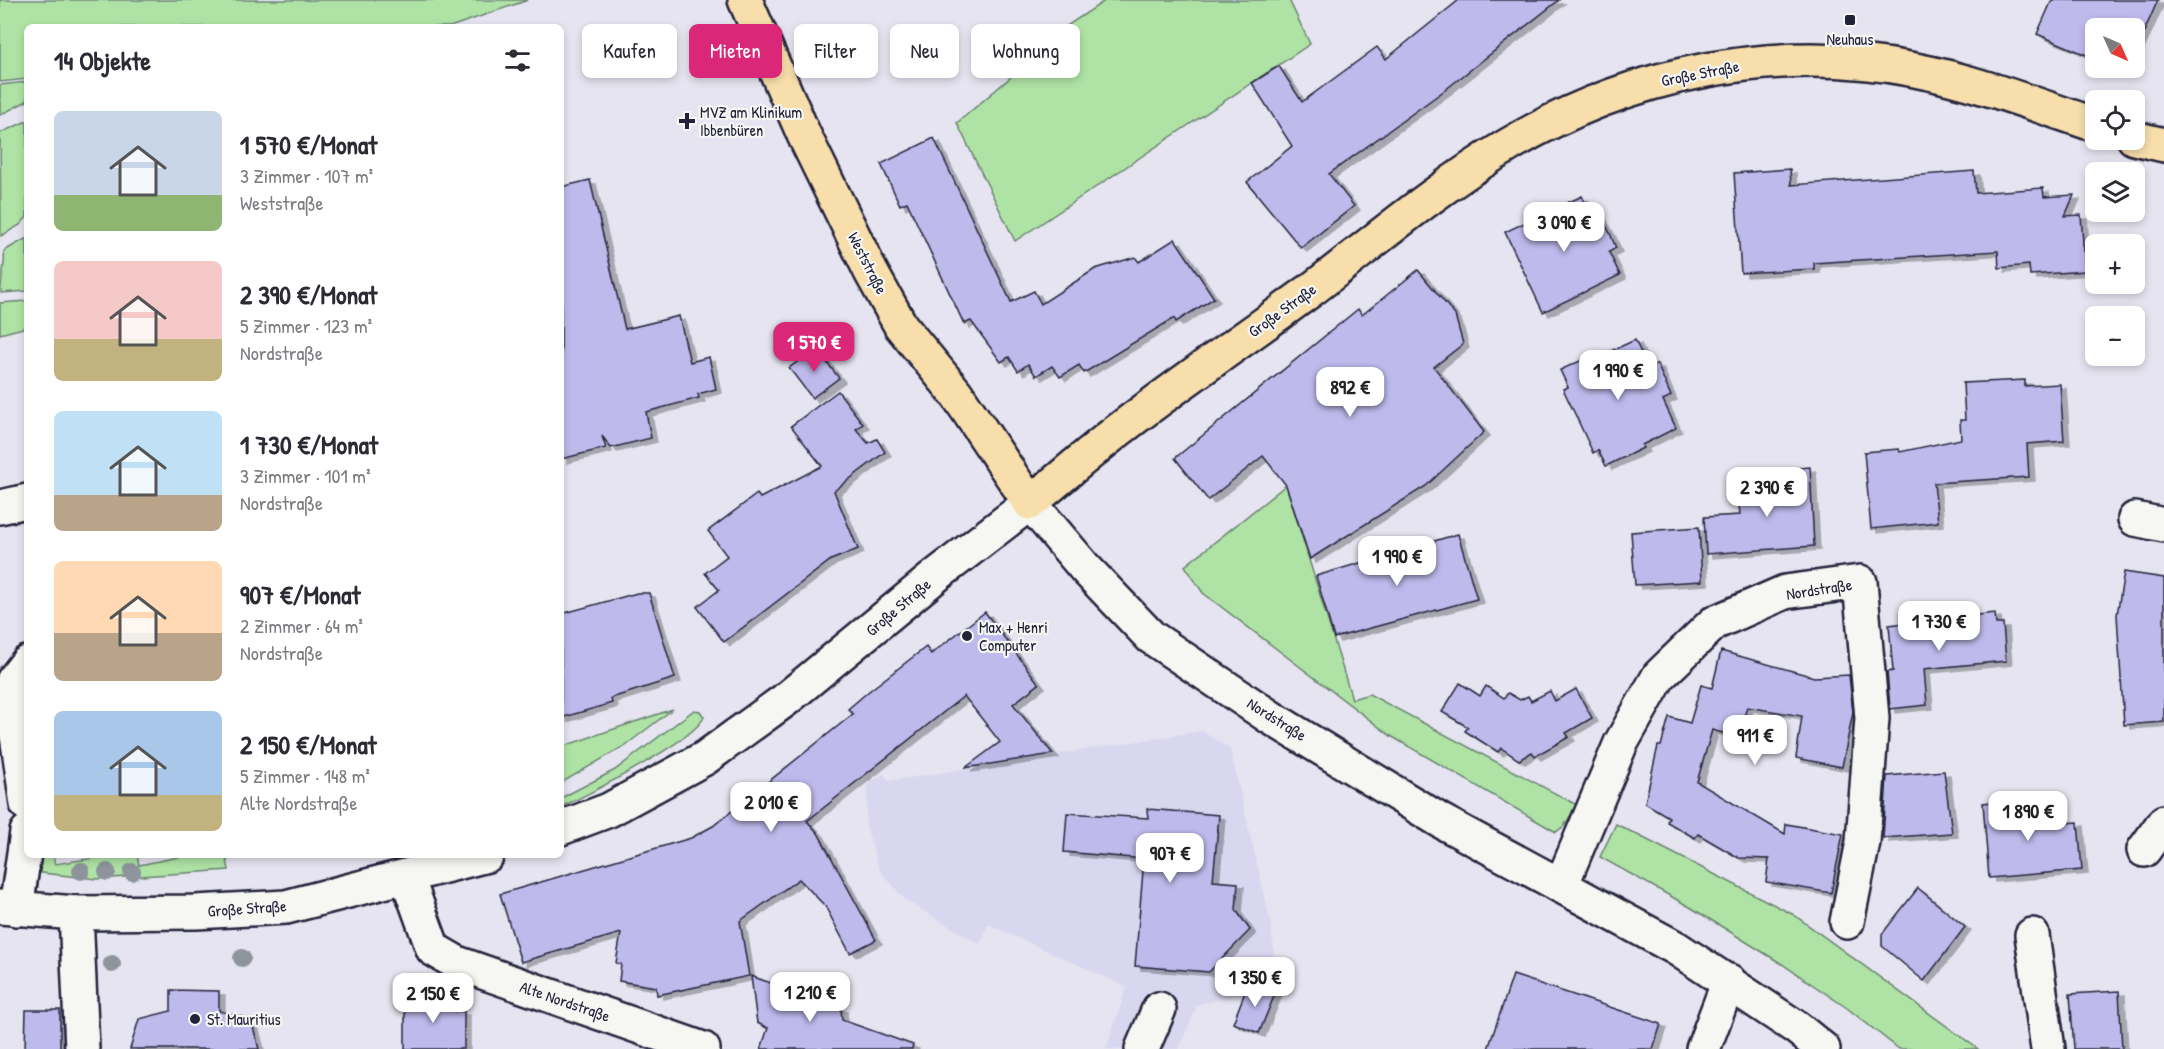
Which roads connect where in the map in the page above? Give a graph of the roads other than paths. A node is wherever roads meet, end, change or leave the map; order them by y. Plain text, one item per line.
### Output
1 (745, 0) edge
2 (2085, 121) edge
3 (2145, 141) edge
4 (2164, 145) edge
5 (24, 502) edge
6 (1030, 503) junction
7 (0, 507) edge
8 (24, 667) edge
9 (24, 783) edge
10 (2164, 822) edge
11 (564, 827) edge
12 (24, 844) edge
13 (2144, 850) dead end
14 (471, 858) edge
15 (407, 877) junction
16 (1562, 886) junction
17 (8, 908) edge
18 (76, 913) junction
19 (1847, 922) dead end
20 (2032, 935) dead end
21 (1729, 981) junction
22 (1159, 1008) dead end
23 (82, 1049) edge
24 (703, 1049) edge
25 (1142, 1049) edge
26 (1703, 1049) edge
27 (1823, 1049) edge
28 (2048, 1049) edge

1 - 6 main road, Weststraße
2 - 6 main road, Große Straße
3 - 4 main road
5 - 7 street
6 - 11 street, Große Straße
6 - 16 street, Nordstraße
8 - 9 street
10 - 13 street
12 - 17 street
14 - 15 street, Große Straße
15 - 18 street, Große Straße
15 - 24 street, Alte Nordstraße
16 - 19 street, Nordstraße
16 - 21 street, Nordstraße
17 - 18 street, Große Straße
18 - 23 street
20 - 28 street
21 - 26 street
21 - 27 street, Nordstraße
22 - 25 street

